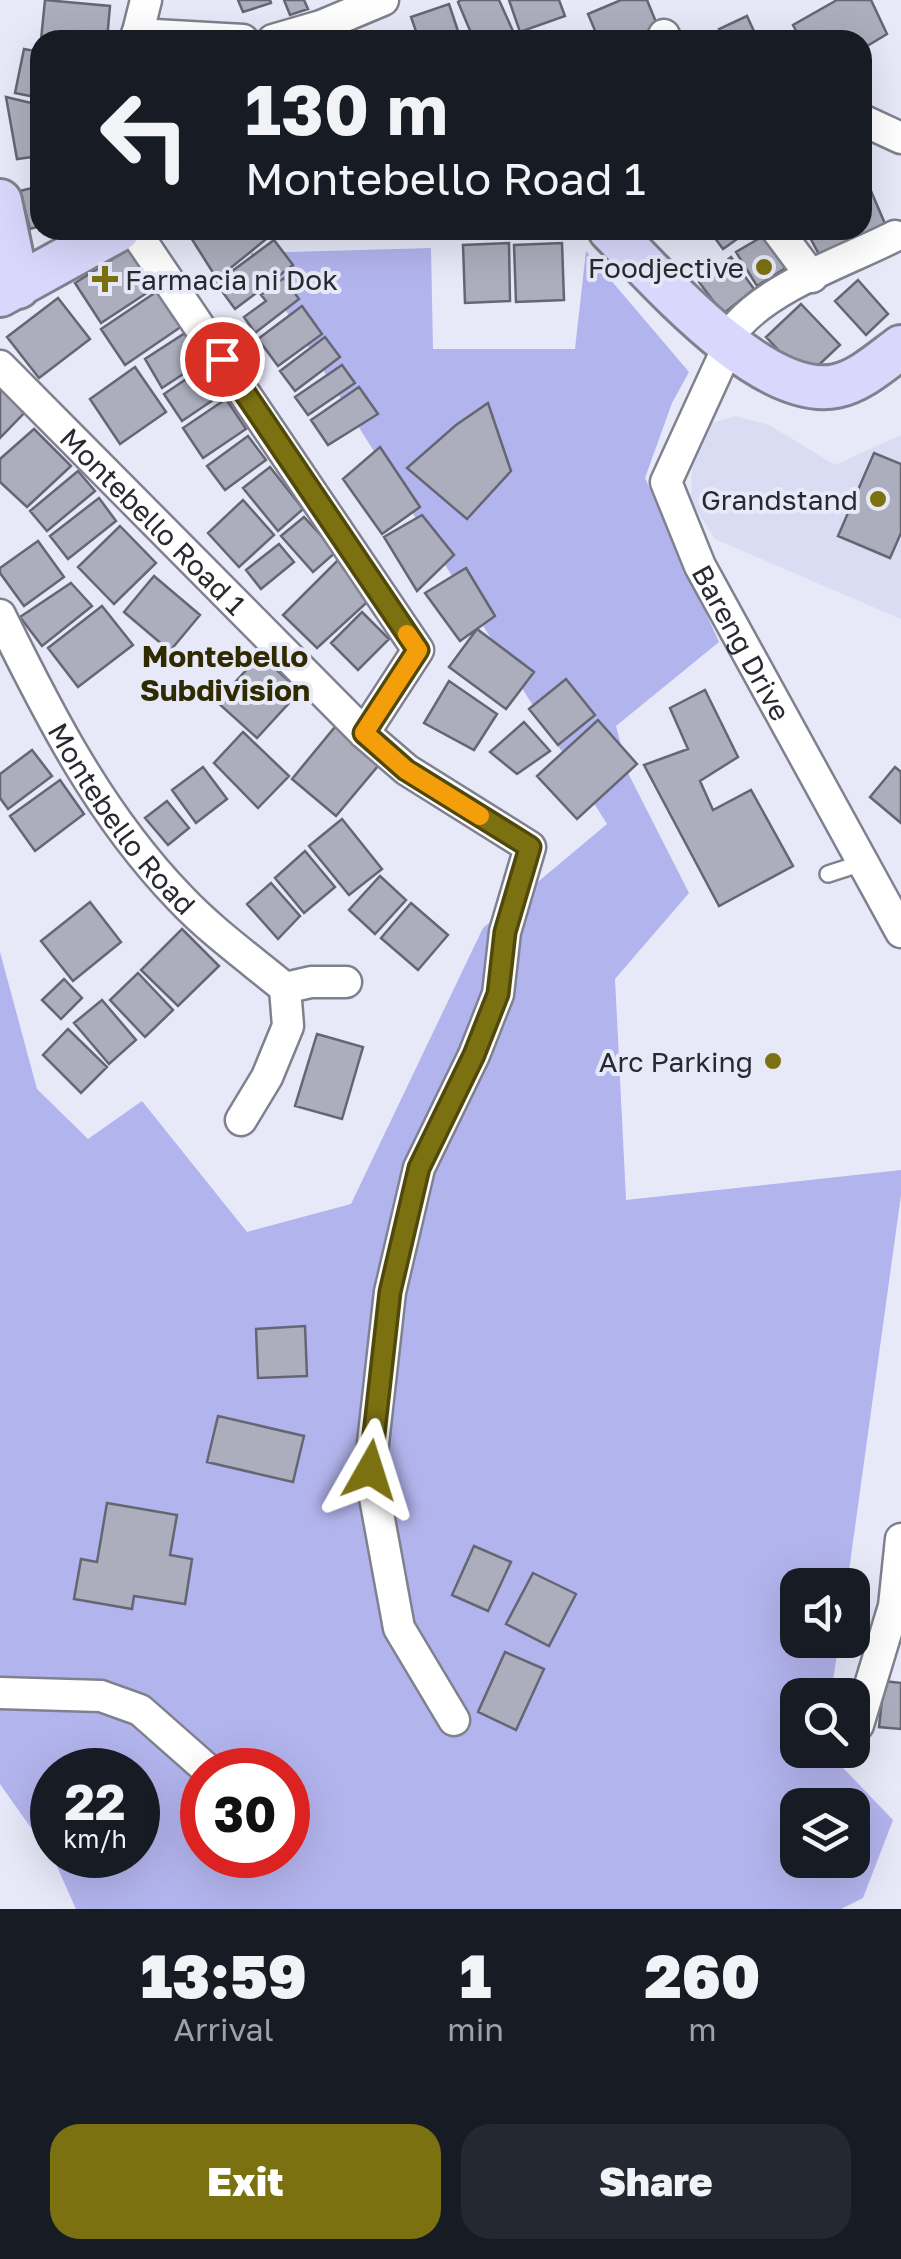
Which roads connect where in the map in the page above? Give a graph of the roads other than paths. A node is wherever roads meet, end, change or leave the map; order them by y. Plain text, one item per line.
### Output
1 (146, 0) edge
2 (383, 0) edge
3 (139, 30) edge
4 (308, 30) edge
5 (872, 125) edge
6 (901, 138) edge
7 (0, 201) edge
8 (896, 236) dead end
9 (100, 240) edge
10 (141, 240) edge
11 (620, 240) edge
12 (784, 240) edge
13 (812, 277) junction
14 (9, 291) edge
15 (730, 345) junction
16 (901, 346) edge
17 (0, 366) edge
18 (0, 615) edge
19 (364, 733) junction
20 (862, 863) junction
21 (828, 874) dead end
22 (901, 932) edge
23 (346, 982) dead end
24 (284, 988) junction
25 (241, 1120) dead end
26 (901, 1538) edge
27 (870, 1686) edge
28 (0, 1692) edge
29 (454, 1720) dead end
30 (183, 1748) edge

1 - 3 street
2 - 4 street
5 - 6 street
7 - 14 main road
8 - 13 street, Bareng Drive
9 - 14 main road
10 - 19 street
11 - 15 main road
12 - 13 street
13 - 15 street, Bareng Drive
15 - 16 main road
15 - 20 street, Bareng Drive
17 - 19 street, Montebello Road 1
18 - 24 street, Montebello Road
19 - 29 street, Montebello Road 1
20 - 21 lane
20 - 22 street, Bareng Drive
23 - 24 street
24 - 25 street
26 - 27 street
28 - 30 street

